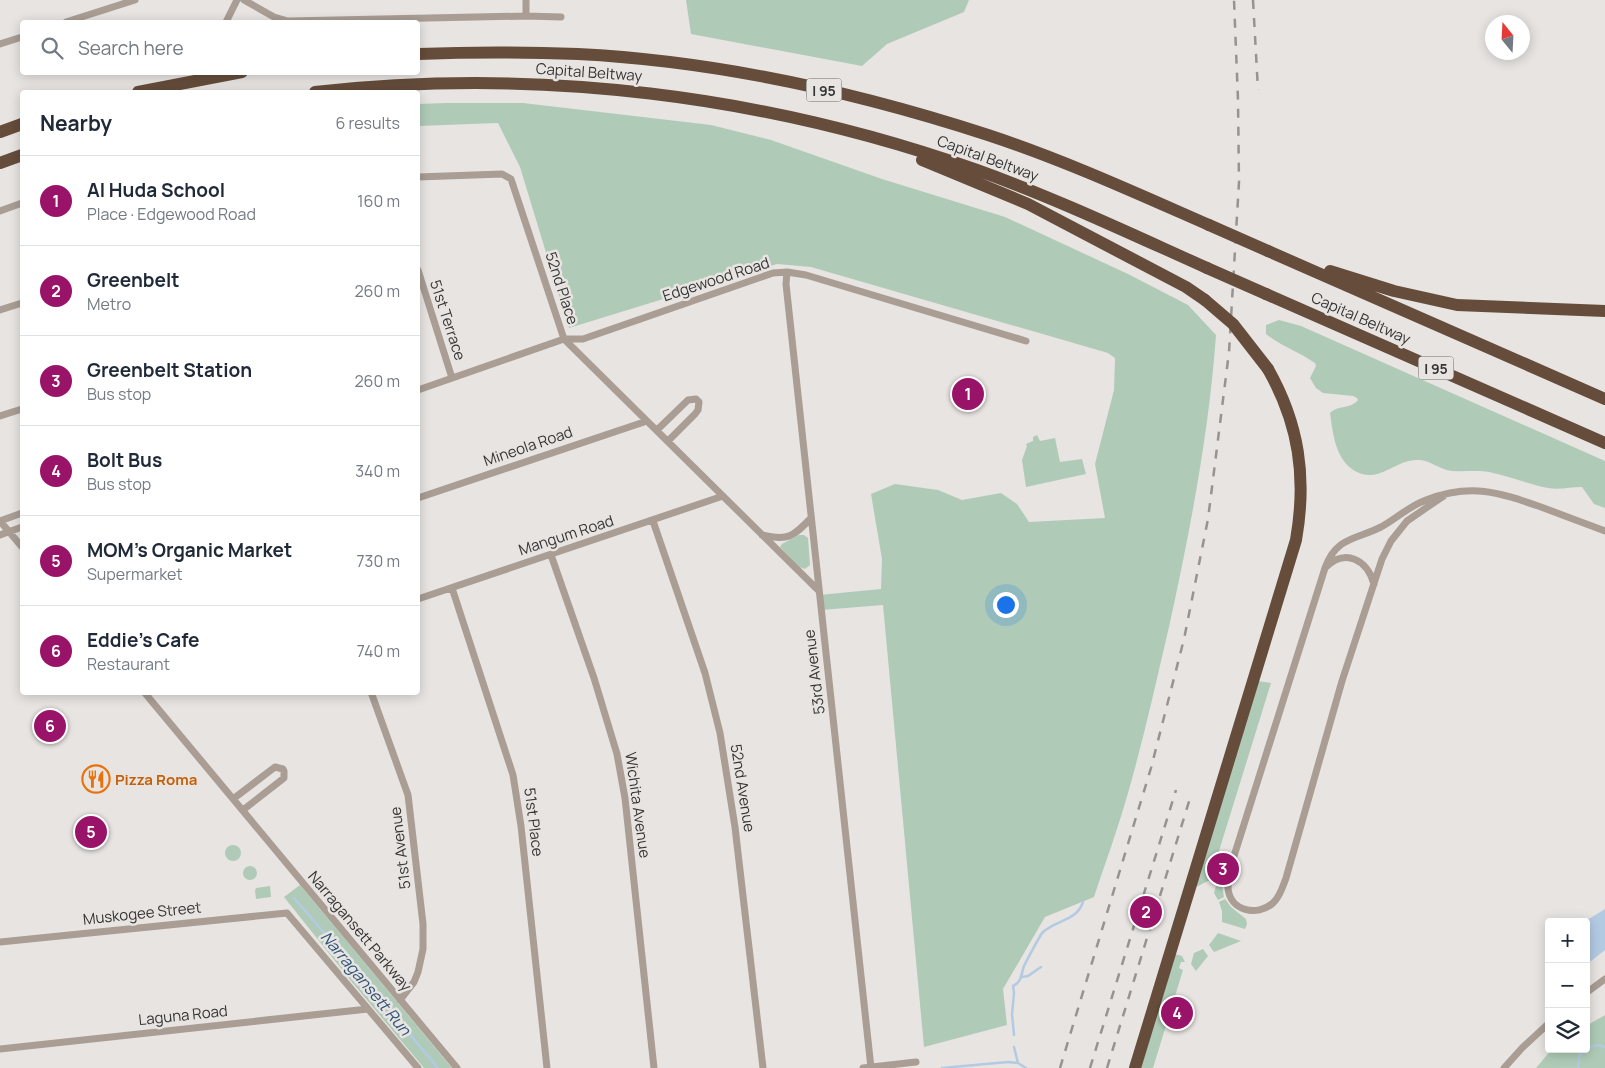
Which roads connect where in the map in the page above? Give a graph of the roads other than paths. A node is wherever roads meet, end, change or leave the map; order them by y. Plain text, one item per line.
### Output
1 (134, 0) edge
2 (236, 0) edge
3 (244, 0) edge
4 (526, 0) edge
5 (526, 16) junction
6 (561, 17) dead end
7 (72, 20) edge
8 (227, 20) edge
9 (281, 20) edge
10 (367, 20) edge
11 (20, 38) edge
12 (0, 44) edge
13 (420, 54) edge
14 (226, 75) edge
15 (148, 90) edge
16 (341, 90) edge
17 (20, 125) edge
18 (837, 128) junction
19 (0, 132) edge
20 (20, 156) edge
21 (0, 163) edge
22 (420, 177) edge
23 (20, 204) edge
24 (0, 211) edge
25 (1268, 251) junction
26 (788, 272) junction
27 (420, 276) edge
28 (20, 304) edge
29 (0, 310) edge
30 (1605, 311) edge
31 (564, 339) junction
32 (1026, 342) dead end
33 (452, 378) junction
34 (420, 389) edge
35 (1605, 399) edge
36 (20, 410) edge
37 (0, 416) edge
38 (647, 421) junction
39 (657, 430) junction
40 (668, 441) junction
41 (1605, 443) edge
42 (1445, 495) junction
43 (723, 496) junction
44 (420, 497) edge
45 (20, 514) edge
46 (811, 518) junction
47 (0, 521) edge
48 (653, 521) junction
49 (20, 528) edge
50 (1605, 531) edge
51 (9, 532) junction
52 (0, 535) edge
53 (761, 535) junction
54 (20, 546) edge
55 (551, 555) junction
56 (1325, 568) junction
57 (1374, 584) junction
58 (452, 588) junction
59 (819, 591) junction
60 (420, 598) edge
61 (147, 695) edge
62 (372, 695) edge
63 (234, 799) junction
64 (243, 810) junction
65 (0, 942) edge
66 (1605, 979) edge
67 (1590, 989) edge
68 (400, 1000) junction
69 (368, 1009) junction
70 (1545, 1027) edge
71 (0, 1050) edge
72 (916, 1062) dead end
73 (418, 1068) edge
74 (457, 1068) edge
75 (547, 1068) edge
76 (654, 1068) edge
77 (763, 1068) edge
78 (863, 1068) edge
79 (871, 1068) edge
80 (1135, 1068) edge
81 (1504, 1068) edge

1 - 7 street
2 - 8 street
3 - 9 street
4 - 5 street
5 - 6 street
5 - 10 street
11 - 12 street
13 - 25 highway, Capital Beltway / I 95, bridge
14 - 15 highway
16 - 18 highway, Capital Beltway / I 95
17 - 19 highway
18 - 41 highway, Capital Beltway / I 95, bridge
18 - 80 highway, bridge
20 - 21 highway
22 - 31 street, 52nd Place
23 - 24 street
25 - 30 highway
25 - 35 highway, Capital Beltway / I 95
26 - 31 street, Edgewood Road
26 - 32 street, Edgewood Road
26 - 46 street, 53rd Avenue
27 - 33 street, 51st Terrace
28 - 29 street
31 - 33 street, Edgewood Road
31 - 38 street, 52nd Place
33 - 34 street, Edgewood Road
36 - 37 street
38 - 39 street, 52nd Place
38 - 44 street, Mineola Road
39 - 40 street, 52nd Place
39 - 40 street
40 - 43 street, 52nd Place
42 - 50 street
42 - 56 street
42 - 57 street
43 - 48 street, Mangum Road
43 - 53 street, 52nd Place
45 - 47 street
46 - 53 street
46 - 59 street, 53rd Avenue
47 - 51 street
48 - 55 street, Mangum Road
48 - 77 street, 52nd Avenue
49 - 51 street
51 - 52 street
51 - 54 street
53 - 59 street, 52nd Place
55 - 58 street, Mangum Road
55 - 76 street, Wichita Avenue
56 - 57 street
56 - 57 street
58 - 60 street, Mangum Road
58 - 75 street, 51st Place
59 - 79 street, 53rd Avenue
61 - 63 street, Narragansett Parkway
62 - 68 street, 51st Avenue
63 - 64 street, Narragansett Parkway
63 - 64 street
64 - 68 street, Narragansett Parkway
65 - 69 street, Muskogee Street
66 - 67 street
68 - 74 street, Narragansett Parkway
69 - 71 street, Laguna Road
69 - 73 street
70 - 81 street
72 - 79 street
78 - 79 street

